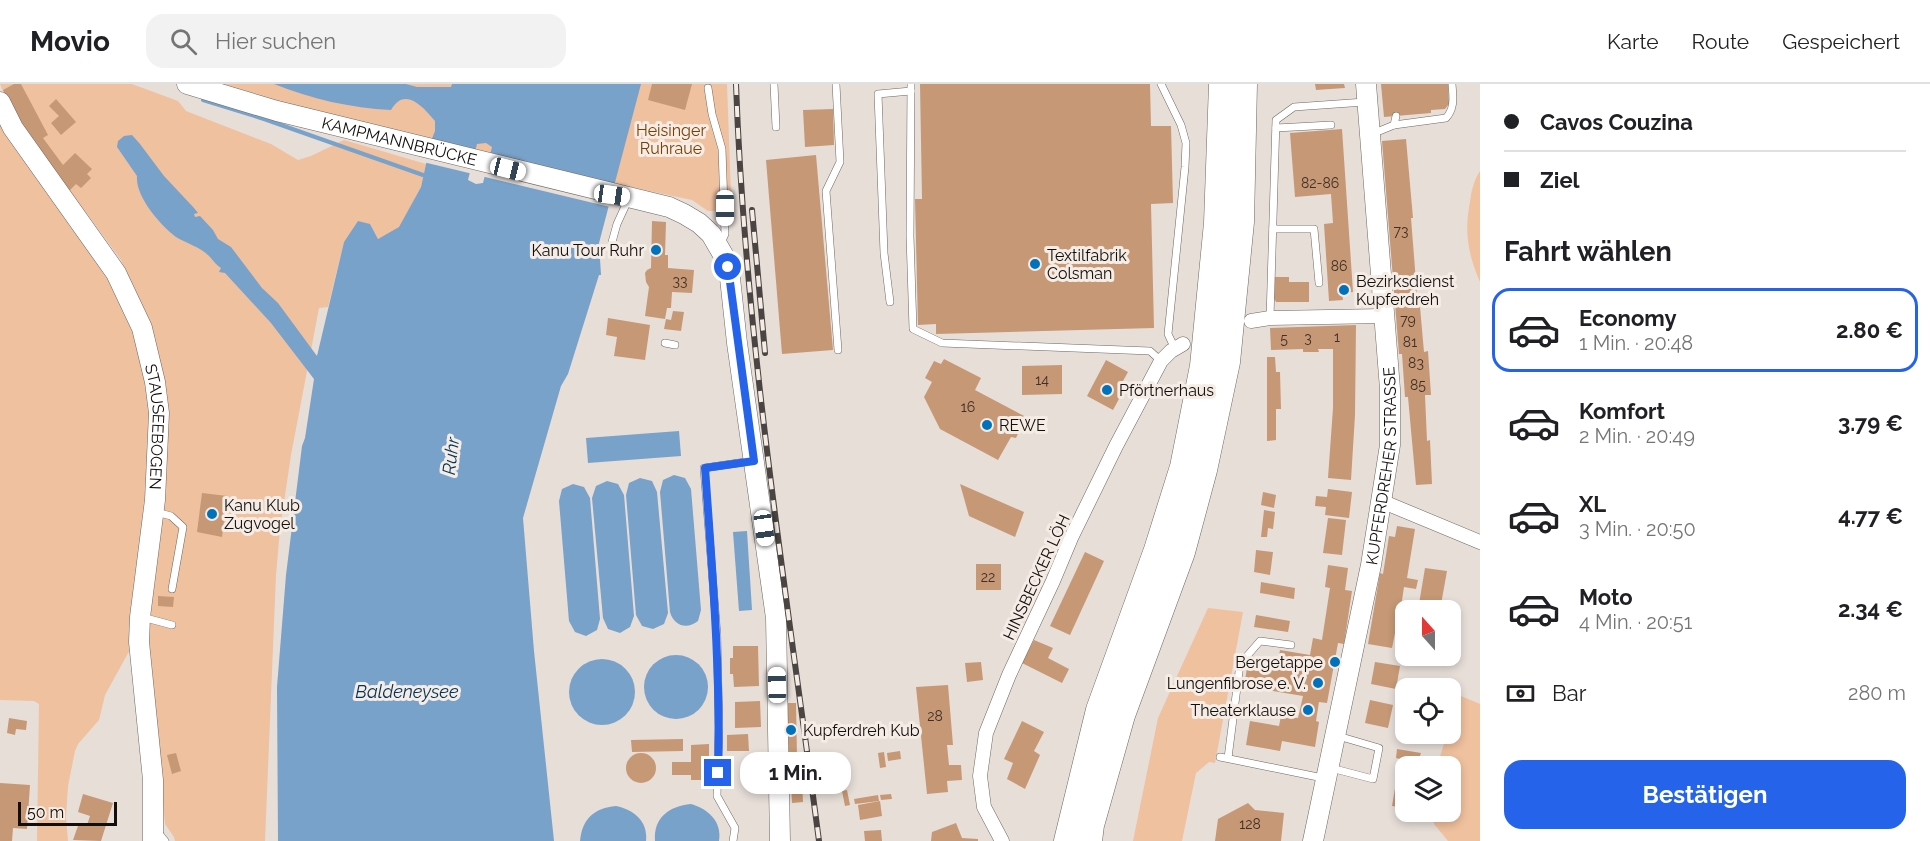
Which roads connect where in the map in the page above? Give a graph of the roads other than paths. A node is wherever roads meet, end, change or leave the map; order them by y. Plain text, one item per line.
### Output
1 (187, 84) edge
2 (774, 84) edge
3 (836, 84) edge
4 (1161, 84) edge
5 (1222, 84) edge
6 (1244, 84) edge
7 (1452, 84) edge
8 (708, 88) dead end
9 (911, 88) edge
10 (1366, 93) edge
11 (0, 102) edge
12 (1396, 116) dead end
13 (1331, 125) dead end
14 (1394, 125) junction
15 (776, 127) dead end
16 (1276, 128) junction
17 (1370, 135) junction
18 (621, 196) junction
19 (1273, 229) junction
20 (612, 242) dead end
21 (719, 247) junction
22 (1318, 283) dead end
23 (890, 302) dead end
24 (1384, 316) junction
25 (1270, 318) junction
26 (1251, 321) dead end
27 (665, 343) dead end
28 (675, 345) dead end
29 (1179, 346) joint
30 (838, 350) dead end
31 (1161, 361) junction
32 (754, 461) junction
33 (1381, 501) junction
34 (154, 512) junction
35 (1480, 542) edge
36 (172, 590) dead end
37 (140, 617) junction
38 (172, 626) dead end
39 (1291, 645) dead end
40 (1336, 735) junction
41 (1328, 773) junction
42 (157, 836) edge
43 (734, 841) edge
44 (780, 841) edge
45 (1002, 841) edge
46 (1067, 841) edge
47 (1089, 841) edge
48 (1313, 841) edge

1 - 18 street, KAMPMANNBRÜCKE
2 - 15 lane
3 - 30 lane
4 - 29 lane
5 - 46 highway
6 - 47 highway
7 - 14 lane
8 - 21 lane
9 - 23 lane
9 - 31 lane
10 - 16 lane
10 - 17 street, KUPFERDREHER STRASSE
11 - 34 street, STAUSEEBOGEN
12 - 14 lane
13 - 16 lane
14 - 17 lane
16 - 19 lane
17 - 24 street, KUPFERDREHER STRASSE
18 - 20 lane
18 - 21 street, KAMPMANNBRÜCKE
19 - 22 lane
19 - 25 lane
21 - 32 street, KAMPMANNBRÜCKE
24 - 25 street
24 - 33 street, KUPFERDREHER STRASSE
25 - 26 street
27 - 28 lane
29 - 31 street, HINSBECKER LÖH
31 - 45 street, HINSBECKER LÖH
32 - 43 lane
32 - 44 street, KAMPMANNBRÜCKE
33 - 35 street
33 - 40 street, KUPFERDREHER STRASSE
34 - 36 lane
34 - 37 street, STAUSEEBOGEN
37 - 38 lane
37 - 42 street, STAUSEEBOGEN
39 - 41 lane
40 - 41 street, KUPFERDREHER STRASSE
40 - 41 lane
41 - 48 street, KUPFERDREHER STRASSE

